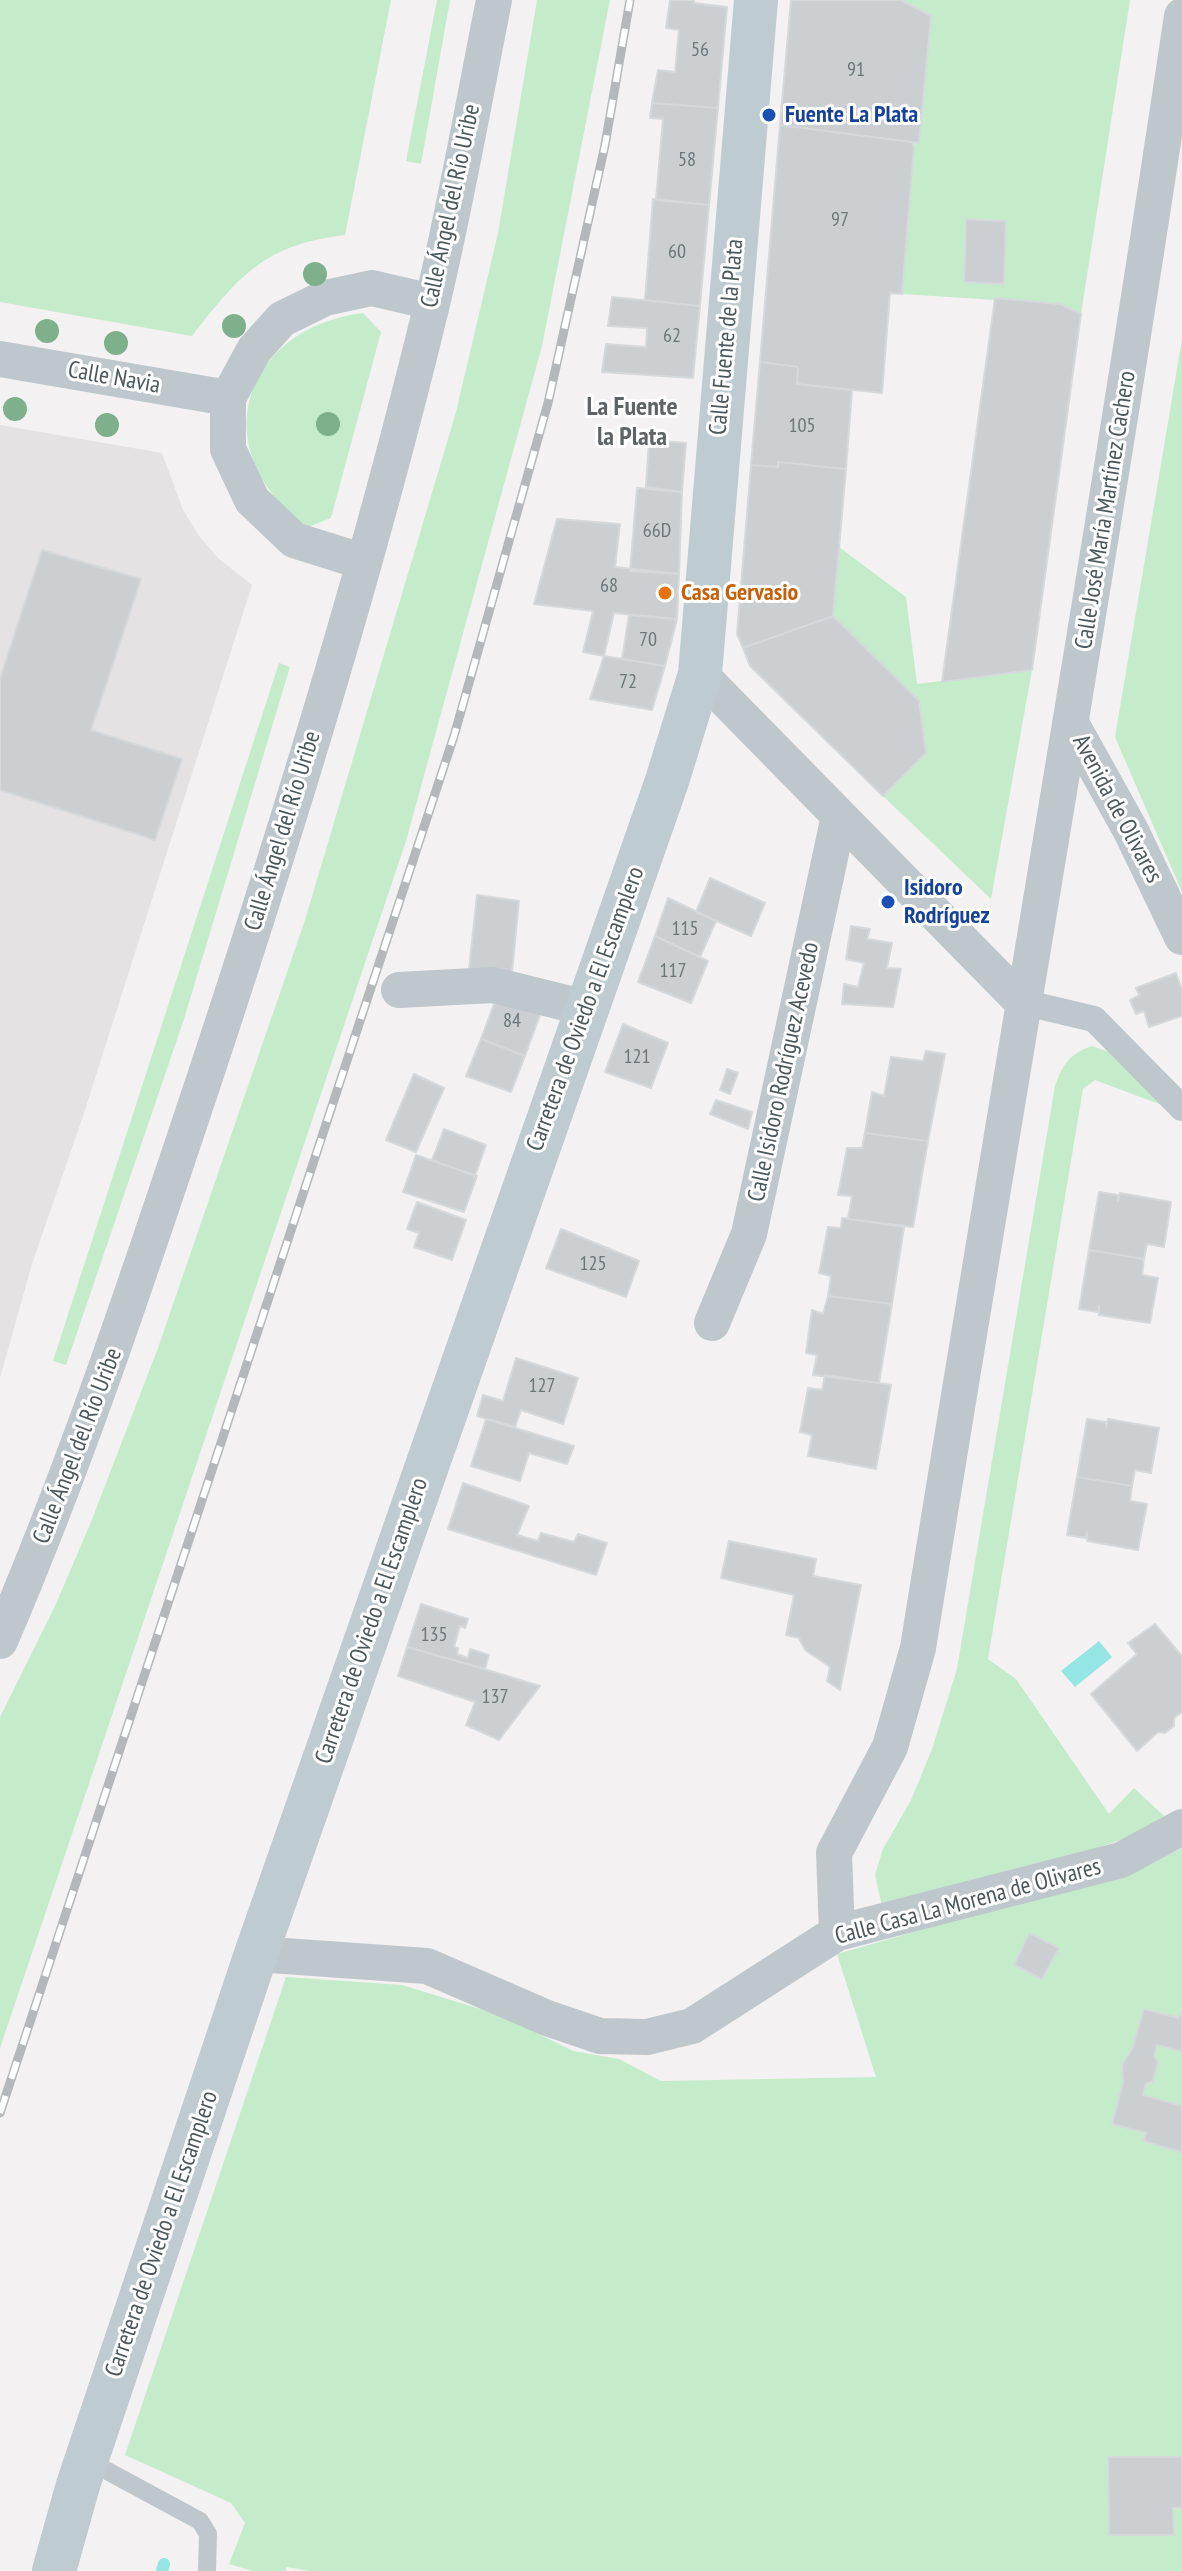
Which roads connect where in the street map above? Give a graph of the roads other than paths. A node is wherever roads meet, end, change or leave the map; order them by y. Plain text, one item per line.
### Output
1 (494, 0) edge
2 (756, 0) edge
3 (1182, 16) edge
4 (432, 302) junction
5 (0, 359) edge
6 (228, 398) junction
7 (364, 562) junction
8 (700, 674) junction
9 (1072, 725) junction
10 (839, 816) junction
11 (1182, 937) edge
12 (399, 990) dead end
13 (1022, 1002) junction
14 (586, 1008) junction
15 (1182, 1108) edge
16 (712, 1323) dead end
17 (0, 1641) edge
18 (1182, 1827) edge
19 (837, 1933) junction
20 (256, 1954) junction
21 (87, 2460) junction
22 (54, 2571) edge
23 (207, 2571) edge

1 - 4 street, Calle Ángel del Río Uribe
2 - 8 main road, Calle Fuente de la Plata
3 - 9 street, Calle José María Martínez Cachero
4 - 6 street
4 - 7 street, Calle Ángel del Río Uribe
5 - 6 street, Calle Navia
6 - 7 street
7 - 17 street, Calle Ángel del Río Uribe
8 - 10 street
8 - 14 main road, Carretera de Oviedo a El Escamplero
9 - 11 street, Avenida de Olivares
9 - 13 street, Calle José María Martínez Cachero
10 - 13 street
10 - 16 street, Calle Isidoro Rodríguez Acevedo
12 - 14 street
13 - 15 street
13 - 19 street, Calle José María Martínez Cachero
14 - 20 main road, Carretera de Oviedo a El Escamplero
18 - 19 street, Calle Casa La Morena de Olivares
19 - 20 street, Calle Casa La Morena de Olivares
20 - 21 main road, Carretera de Oviedo a El Escamplero
21 - 22 main road, Carretera de Oviedo a El Escamplero
21 - 23 lane

